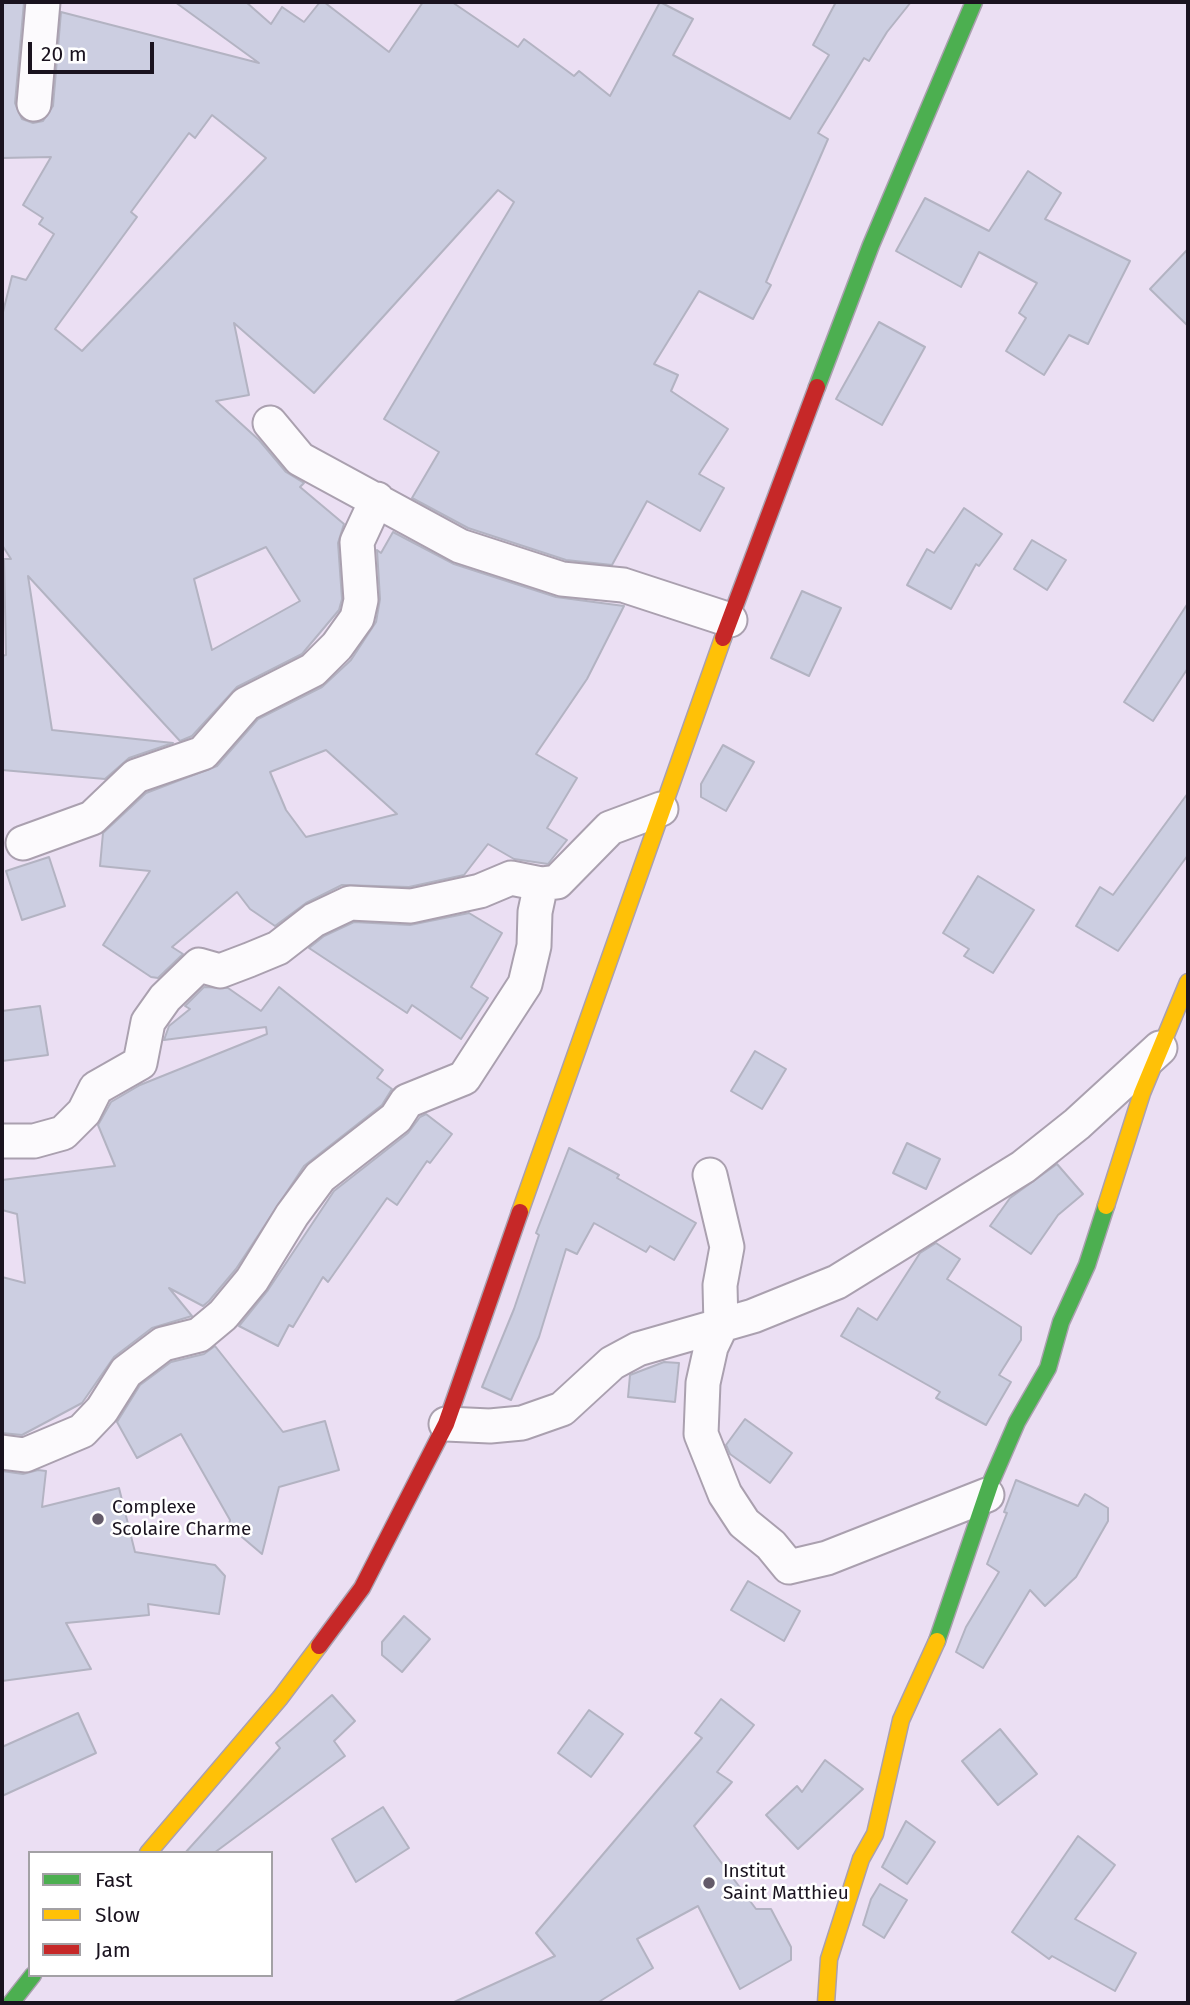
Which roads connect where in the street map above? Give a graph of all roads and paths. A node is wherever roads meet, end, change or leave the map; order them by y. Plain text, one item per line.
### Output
1 (43, 2) edge
2 (974, 2) edge
3 (34, 104) dead end
4 (270, 423) dead end
5 (377, 499) junction
6 (730, 620) junction
7 (661, 809) junction
8 (23, 843) dead end
9 (541, 884) junction
10 (1188, 982) edge
11 (1160, 1048) junction
12 (2, 1141) edge
13 (710, 1175) dead end
14 (721, 1326) junction
15 (446, 1424) junction
16 (2, 1452) edge
17 (986, 1495) junction
18 (150, 1851) edge
19 (31, 1977) edge
20 (11, 2003) edge
21 (826, 2003) edge

1 - 3 street
2 - 6 street
4 - 5 street
5 - 6 street
5 - 8 street
6 - 7 street
7 - 9 street
7 - 15 street
9 - 12 street
9 - 16 street
10 - 11 street
11 - 14 street
11 - 17 street
13 - 14 street
14 - 15 street
14 - 17 street
15 - 18 street
17 - 21 street
19 - 20 street

